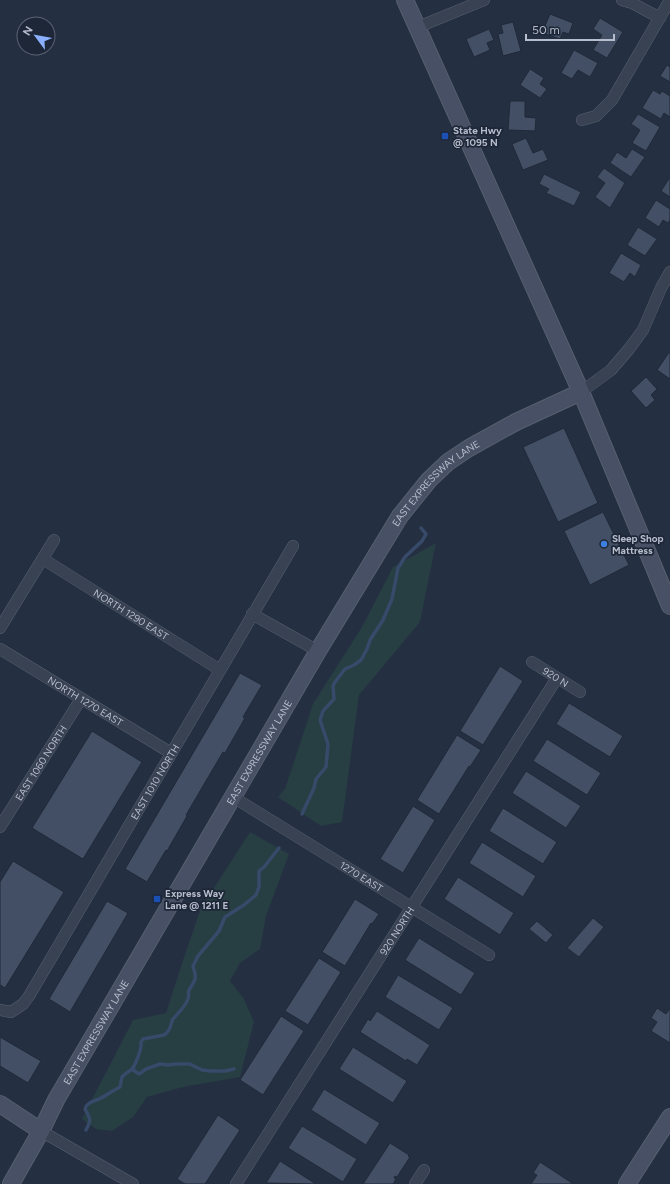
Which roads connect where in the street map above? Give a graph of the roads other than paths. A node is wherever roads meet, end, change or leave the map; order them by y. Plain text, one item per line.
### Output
1 (405, 0) edge
2 (484, 0) edge
3 (622, 0) edge
4 (670, 0) edge
5 (660, 18) junction
6 (418, 27) junction
7 (582, 120) dead end
8 (670, 272) edge
9 (581, 392) junction
10 (54, 540) dead end
11 (293, 546) dead end
12 (43, 559) junction
13 (670, 606) edge
14 (252, 614) junction
15 (0, 628) edge
16 (0, 649) edge
17 (318, 651) junction
18 (532, 662) dead end
19 (220, 670) junction
20 (557, 678) junction
21 (580, 692) dead end
22 (81, 699) junction
23 (171, 753) junction
24 (233, 797) junction
25 (0, 827) edge
26 (411, 906) junction
27 (489, 954) dead end
28 (5, 1011) edge
29 (0, 1104) edge
30 (670, 1117) edge
31 (41, 1131) junction
32 (424, 1170) dead end
33 (11, 1184) edge
34 (133, 1184) edge
35 (236, 1184) edge
36 (415, 1184) edge
37 (627, 1184) edge

1 - 6 street
2 - 6 street
3 - 5 street
4 - 5 street
5 - 7 street
6 - 9 street
8 - 9 street
9 - 13 street
9 - 17 street, EAST EXPRESSWAY LANE
10 - 12 street
11 - 14 street, EAST 1010 NORTH
12 - 15 street
12 - 19 street, NORTH 1290 EAST
14 - 17 street
14 - 19 street, EAST 1010 NORTH
16 - 22 street, NORTH 1270 EAST
17 - 24 street, EAST EXPRESSWAY LANE
18 - 20 street, 920 N
19 - 23 street, EAST 1010 NORTH
20 - 21 street, 920 N
20 - 26 street, 920 NORTH
22 - 23 street, NORTH 1270 EAST
22 - 25 street, EAST 1060 NORTH
23 - 28 street, EAST 1010 NORTH
24 - 26 street, 1270 EAST
24 - 31 street, EAST EXPRESSWAY LANE
26 - 27 street, 1270 EAST
26 - 35 street, 920 NORTH
29 - 31 street
30 - 37 street
31 - 33 street, EAST EXPRESSWAY LANE
31 - 34 street
32 - 36 street

